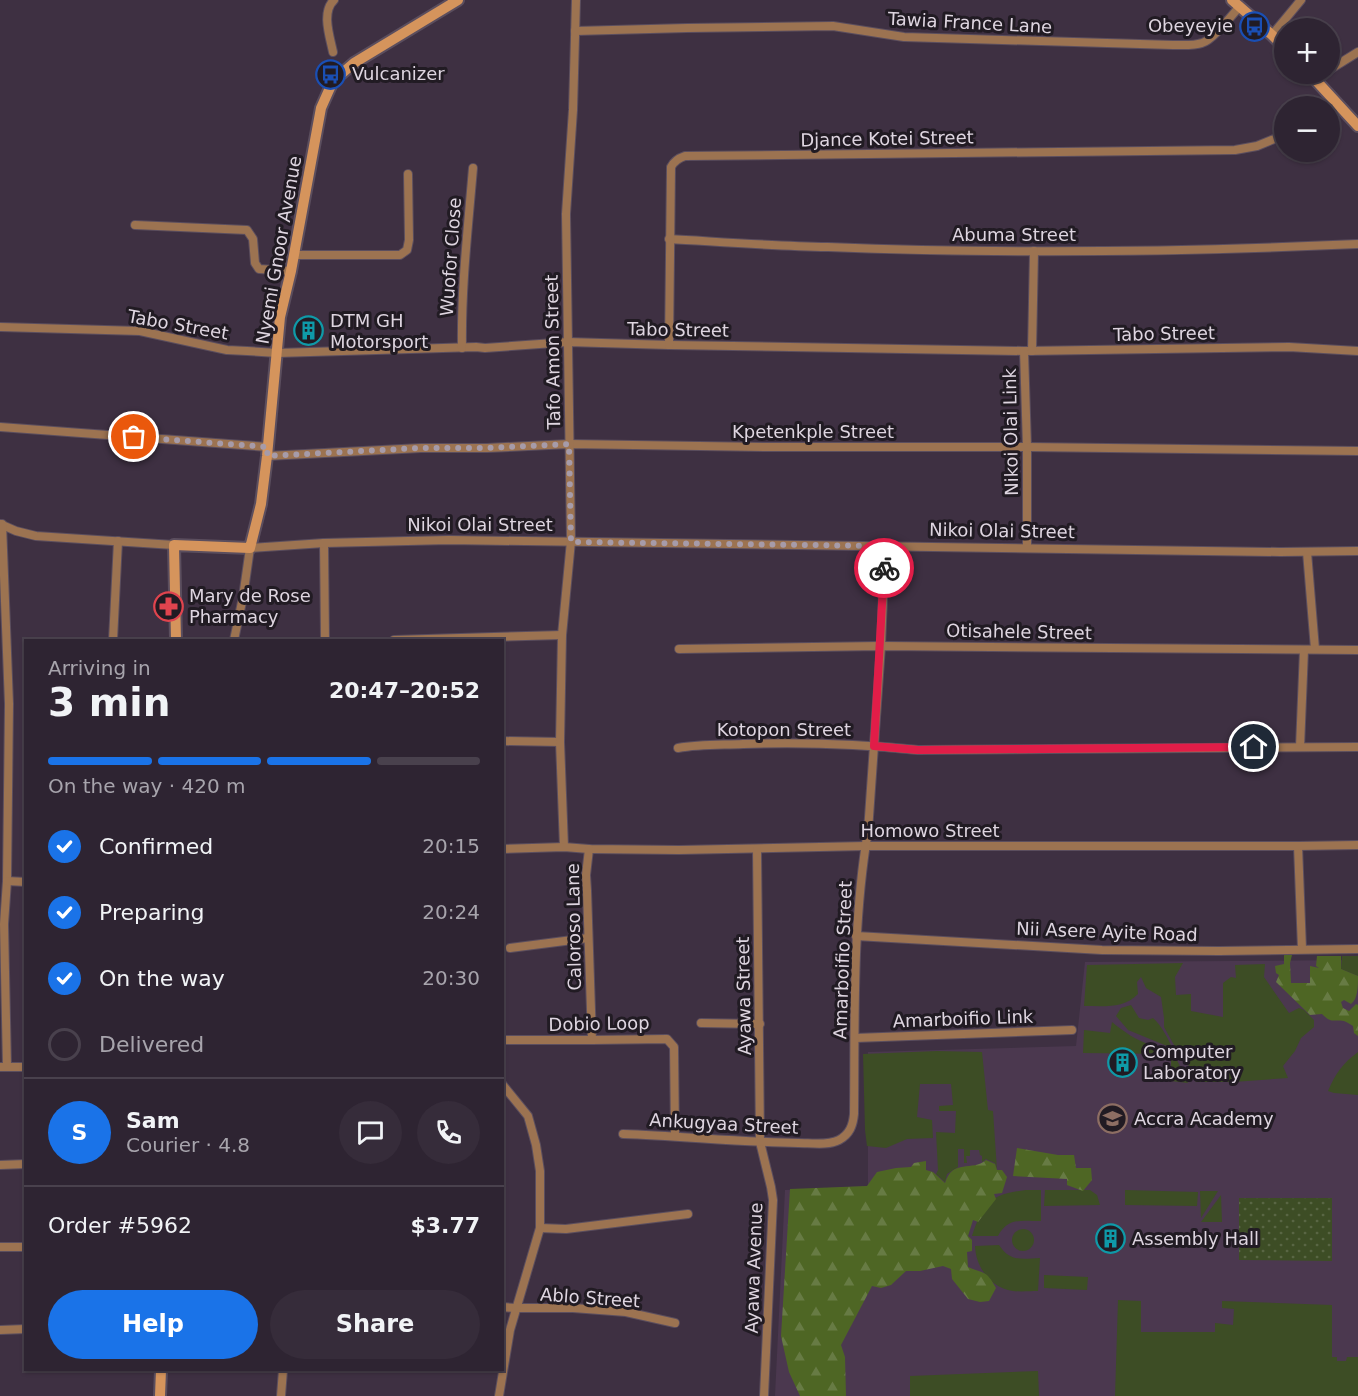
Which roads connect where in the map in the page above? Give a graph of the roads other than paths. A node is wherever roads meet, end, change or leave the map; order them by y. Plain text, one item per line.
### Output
1 (334, 0) edge
2 (458, 0) edge
3 (576, 0) edge
4 (1301, 0) edge
5 (1236, 3) edge
6 (575, 32) junction
7 (1272, 35) joint
8 (333, 52) dead end
9 (1358, 52) edge
10 (1340, 63) edge
11 (1340, 112) edge
12 (1358, 126) edge
13 (1274, 139) edge
14 (474, 168) dead end
15 (408, 174) dead end
16 (135, 225) dead end
17 (669, 239) junction
18 (1358, 244) edge
19 (1034, 251) junction
20 (294, 255) junction
21 (291, 271) junction
22 (0, 327) edge
23 (568, 342) junction
24 (669, 345) junction
25 (462, 348) junction
26 (1028, 351) junction
27 (1358, 351) edge
28 (277, 352) junction
29 (0, 427) edge
30 (569, 444) junction
31 (1027, 447) junction
32 (268, 451) junction
33 (1358, 451) edge
34 (1, 524) edge
35 (118, 541) junction
36 (571, 542) junction
37 (324, 543) junction
38 (174, 545) junction
39 (885, 546) junction
40 (250, 548) junction
41 (1027, 548) junction
42 (1358, 551) edge
43 (1307, 552) junction
44 (562, 635) junction
45 (113, 639) edge
46 (176, 639) edge
47 (234, 639) edge
48 (325, 639) edge
49 (428, 639) edge
50 (881, 646) junction
51 (679, 649) dead end
52 (1304, 650) junction
53 (1315, 650) junction
54 (1358, 650) edge
55 (504, 741) edge
56 (560, 742) junction
57 (874, 746) junction
58 (1300, 747) junction
59 (1358, 747) edge
60 (678, 748) dead end
61 (1358, 845) edge
62 (866, 846) junction
63 (1298, 846) junction
64 (564, 847) junction
65 (504, 849) edge
66 (589, 849) junction
67 (757, 849) junction
68 (7, 881) junction
69 (24, 882) edge
70 (2, 924) edge
71 (856, 936) junction
72 (588, 938) junction
73 (510, 948) dead end
74 (1302, 949) junction
75 (1358, 949) edge
76 (701, 1023) dead end
77 (760, 1024) junction
78 (1072, 1030) dead end
79 (855, 1038) junction
80 (504, 1040) edge
81 (592, 1041) junction
82 (4, 1067) edge
83 (24, 1067) edge
84 (504, 1086) edge
85 (623, 1134) dead end
86 (675, 1136) junction
87 (760, 1142) junction
88 (824, 1143) joint
89 (24, 1164) edge
90 (0, 1165) edge
91 (688, 1214) dead end
92 (540, 1228) junction
93 (0, 1247) edge
94 (24, 1247) edge
95 (504, 1307) edge
96 (515, 1308) junction
97 (675, 1323) dead end
98 (24, 1329) edge
99 (0, 1330) edge
100 (504, 1366) edge
101 (161, 1371) edge
102 (283, 1371) edge
103 (503, 1371) edge
104 (160, 1396) edge
105 (281, 1396) edge
106 (499, 1396) edge
107 (764, 1396) edge

1 - 8 street
2 - 20 street, Nyemi Gnoor Avenue
3 - 6 street, Tafo Amon Street
4 - 7 street
5 - 6 street, Tawia France Lane
5 - 7 street
6 - 23 street, Tafo Amon Street
9 - 10 street
11 - 12 street
13 - 17 street, Djance Kotei Street
14 - 25 street, Wuofor Close
15 - 20 street
16 - 21 street
17 - 19 street, Abuma Street
17 - 24 street, Djance Kotei Street
18 - 19 street, Abuma Street
19 - 26 street, Nikoi Olai Link
20 - 21 street, Nyemi Gnoor Avenue
21 - 28 street, Nyemi Gnoor Avenue
22 - 28 street, Tabo Street
23 - 24 street, Tabo Street
23 - 25 street, Tabo Street
23 - 30 street, Tafo Amon Street
24 - 26 street, Tabo Street
25 - 28 street, Tabo Street
26 - 27 street, Tabo Street
26 - 31 street, Nikoi Olai Link
28 - 32 street, Nyemi Gnoor Avenue
29 - 32 street, Kpetenkple Street
30 - 31 street, Kpetenkple Street
30 - 32 street, Kpetenkple Street
30 - 36 street, Tafo Amon Street
31 - 33 street, Kpetenkple Street
31 - 41 street, Nikoi Olai Link
32 - 40 street, Nyemi Gnoor Avenue
34 - 35 street, Nikoi Olai Street
34 - 68 street
35 - 38 street, Nikoi Olai Street
35 - 45 street
36 - 37 street, Nikoi Olai Street
36 - 39 street, Nikoi Olai Street
36 - 44 street, Tafo Amon Street
37 - 40 street, Nikoi Olai Street
37 - 48 street
38 - 40 street, Nikoi Olai Street
38 - 46 street
39 - 41 street, Nikoi Olai Street
39 - 50 street, Amarboifio Street
40 - 47 street, Nyemi Gnoor Avenue
41 - 43 street, Nikoi Olai Street
42 - 43 street, Nikoi Olai Street
43 - 53 street
44 - 49 street
44 - 56 street, Tafo Amon Street
50 - 51 street, Otisahele Street
50 - 52 street, Otisahele Street
50 - 57 street, Amarboifio Street
52 - 53 street, Otisahele Street
52 - 58 street
53 - 54 street, Otisahele Street
55 - 56 street
56 - 64 street, Tafo Amon Street
57 - 58 street, Kotopon Street
57 - 60 street, Kotopon Street
57 - 62 street, Amarboifio Street
58 - 59 street, Kotopon Street
61 - 63 street, Homowo Street
62 - 63 street, Homowo Street
62 - 67 street, Homowo Street
62 - 71 street, Amarboifio Street
63 - 74 street
64 - 65 street, Homowo Street
64 - 66 street, Homowo Street
66 - 67 street, Homowo Street
66 - 72 street, Caloroso Lane
67 - 77 street, Ayawa Street
68 - 69 street
68 - 70 street
70 - 82 street
71 - 74 street, Nii Asere Ayite Road
71 - 79 street, Amarboifio Street
72 - 73 street
72 - 81 street, Caloroso Lane
74 - 75 street, Nii Asere Ayite Road
76 - 77 street
77 - 87 street, Ayawa Street
78 - 79 street, Amarboifio Link
79 - 88 street, Amarboifio Street
80 - 81 street, Dobio Loop
81 - 86 street, Dobio Loop
82 - 83 street
84 - 92 street
85 - 86 street, Ankugyaa Street
86 - 87 street, Ankugyaa Street
87 - 88 street, Ankugyaa Street
87 - 107 street, Ayawa Avenue
89 - 90 street
91 - 92 street
92 - 96 street
93 - 94 street
95 - 96 street, Ablo Street
96 - 97 street, Ablo Street
96 - 100 street
98 - 99 street
101 - 104 street
102 - 105 street
103 - 106 street

